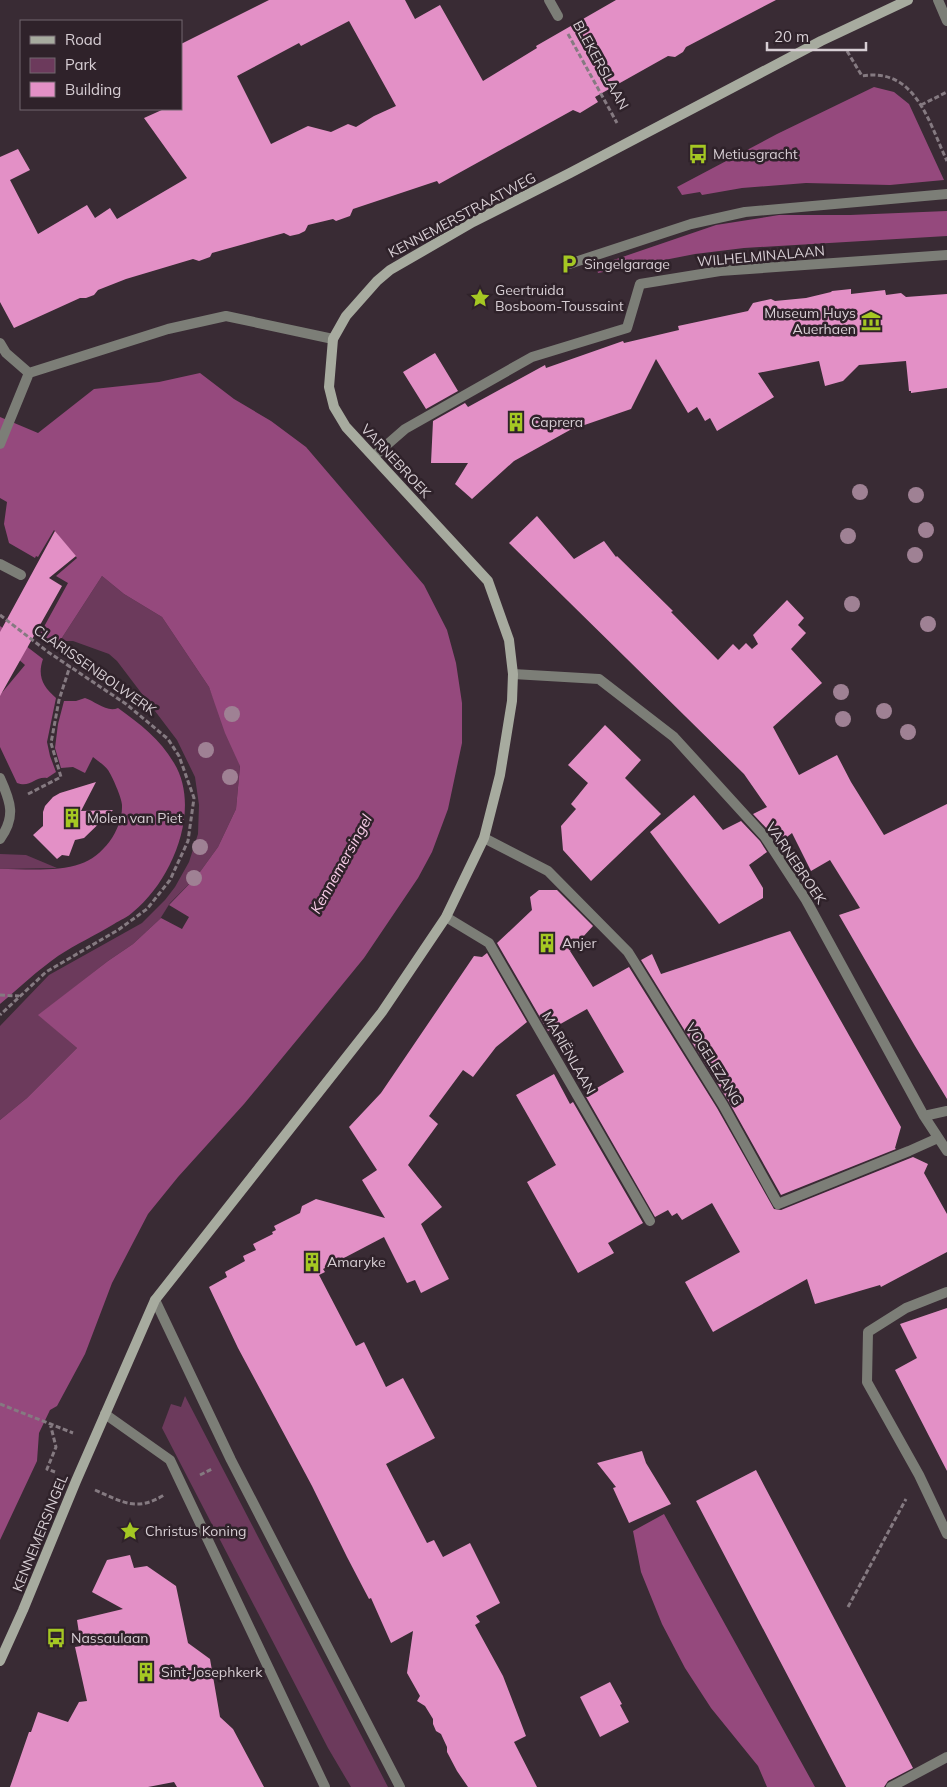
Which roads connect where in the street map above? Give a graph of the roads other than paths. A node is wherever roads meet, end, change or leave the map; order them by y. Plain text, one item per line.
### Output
1 (549, 0) edge
2 (908, 0) edge
3 (938, 0) edge
4 (558, 16) road end
5 (947, 21) edge
6 (947, 194) edge
7 (947, 255) edge
8 (569, 264) dead end
9 (332, 339) junction
10 (0, 343) edge
11 (29, 373) junction
12 (0, 444) edge
13 (374, 456) junction
14 (0, 564) edge
15 (21, 575) dead end
16 (513, 674) junction
17 (0, 778) edge
18 (484, 838) junction
19 (0, 839) edge
20 (446, 917) junction
21 (947, 1110) edge
22 (924, 1116) junction
23 (938, 1138) junction
24 (947, 1151) edge
25 (650, 1221) dead end
26 (947, 1292) edge
27 (155, 1300) junction
28 (105, 1414) junction
29 (947, 1534) edge
30 (0, 1661) edge
31 (947, 1757) edge
32 (326, 1787) edge
33 (400, 1787) edge
34 (891, 1787) edge

1 - 4 street, BLEKERSLAAN
2 - 9 main road, KENNEMERSTRAATWEG
3 - 5 street
6 - 8 street
7 - 13 street, WILHELMINALAAN
9 - 11 street
9 - 13 main road, VARNEBROEK
10 - 11 street
11 - 12 street
13 - 16 main road, VARNEBROEK
14 - 15 street
16 - 18 main road
16 - 22 street, VARNEBROEK
17 - 19 street
18 - 20 main road
18 - 23 street, VOGELEZANG
20 - 25 street, MARIËNLAAN
20 - 27 main road
21 - 22 street
22 - 23 street, VARNEBROEK
23 - 24 street, VARNEBROEK
26 - 29 street
27 - 28 main road
27 - 33 street
28 - 30 main road, KENNEMERSINGEL
28 - 32 street
31 - 34 street

